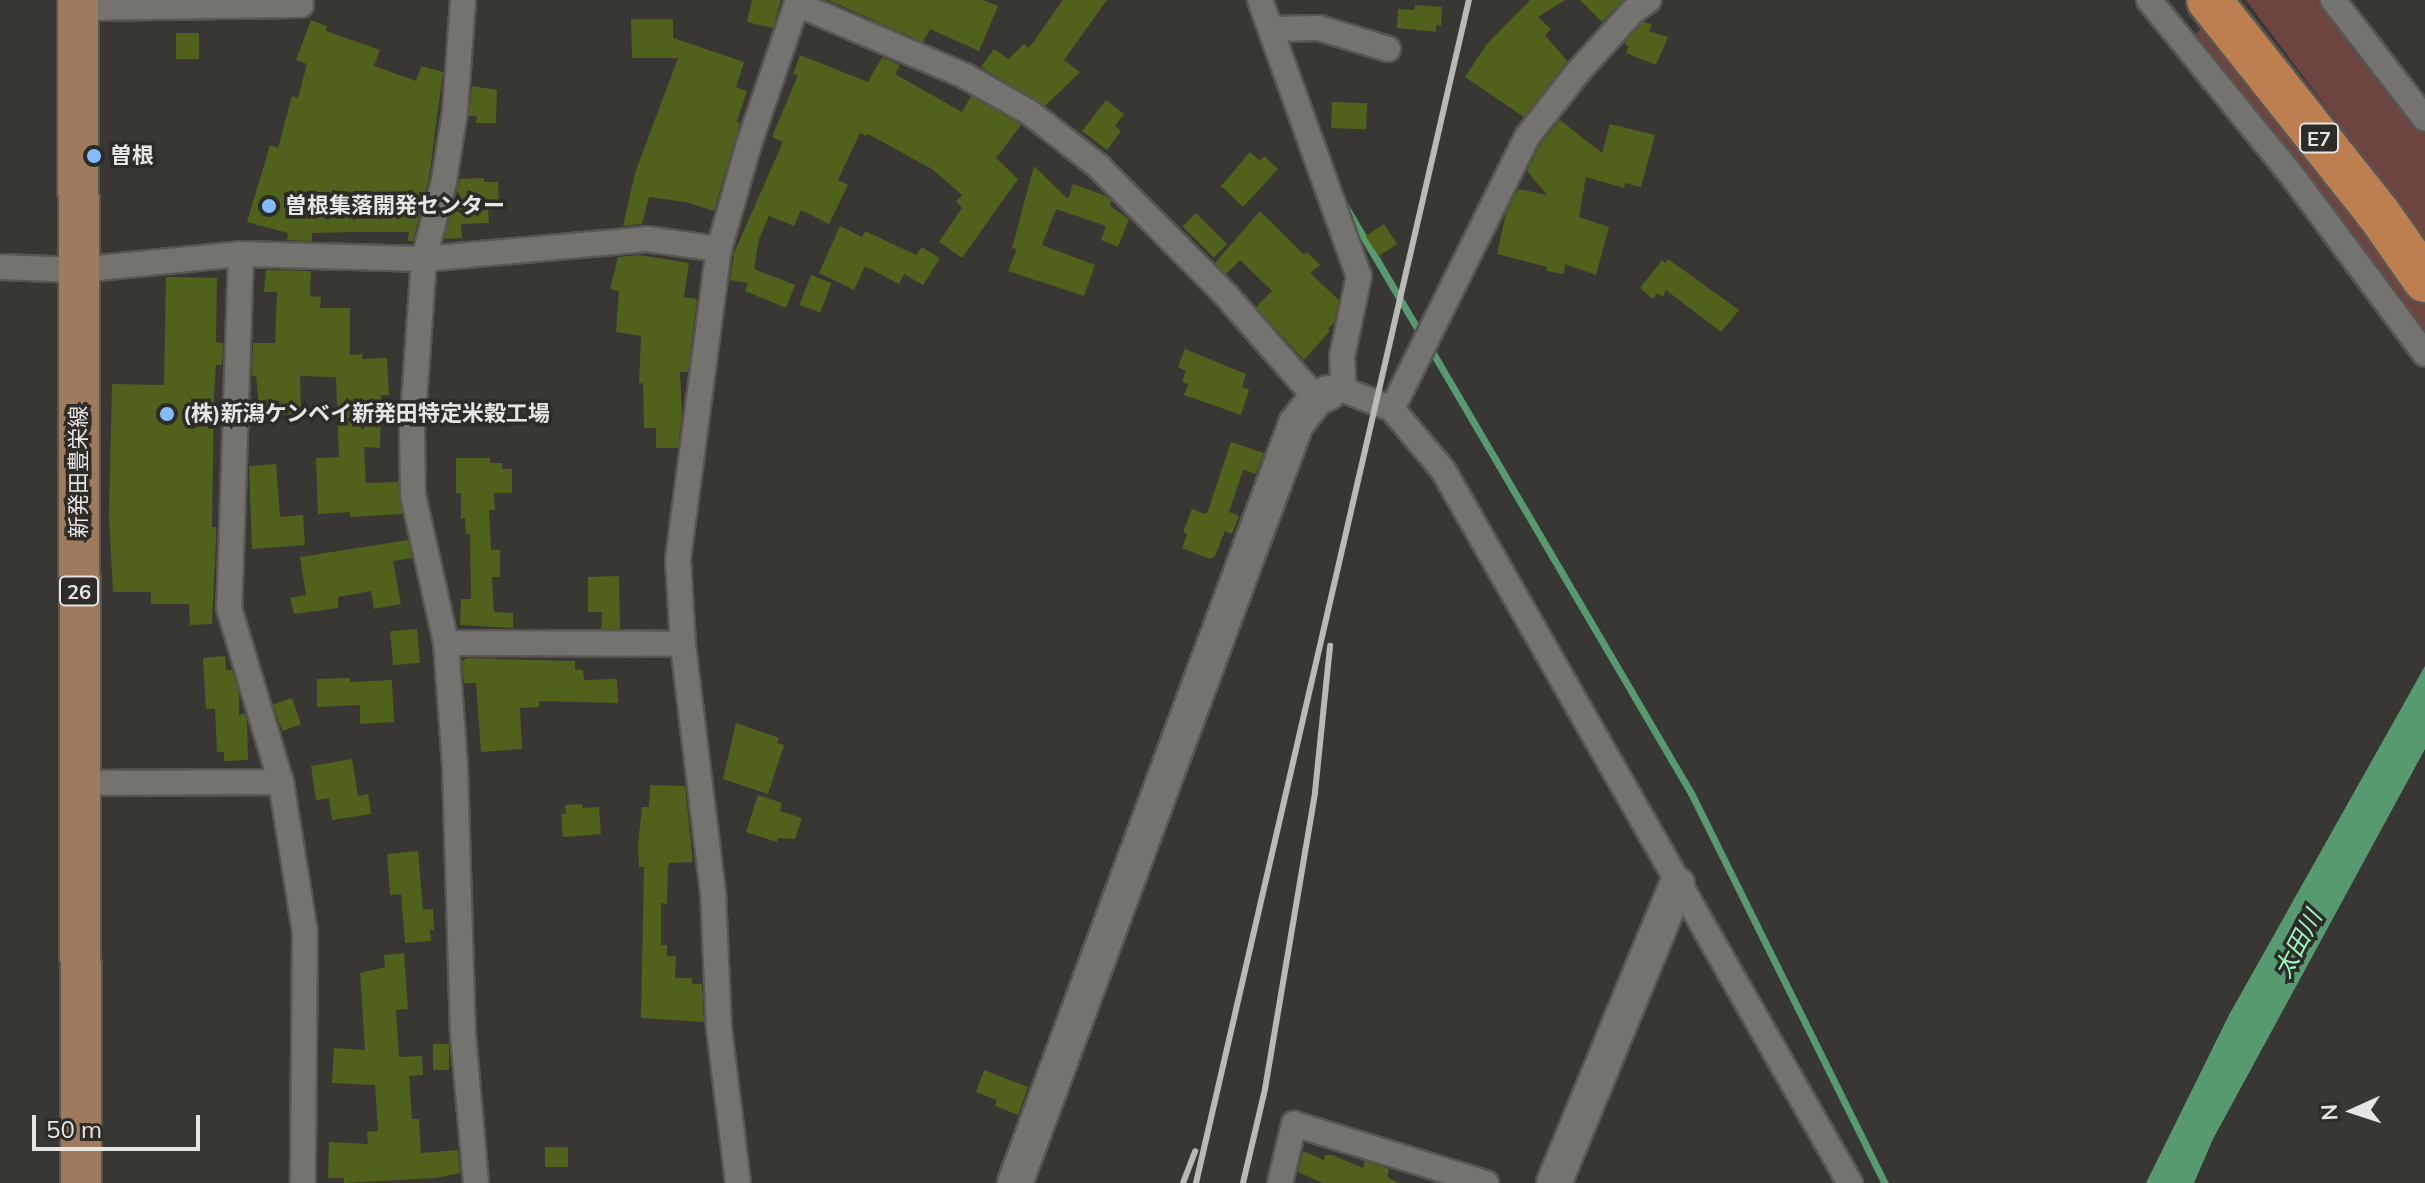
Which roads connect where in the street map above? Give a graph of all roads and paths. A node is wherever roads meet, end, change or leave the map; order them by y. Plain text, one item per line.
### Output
1 (463, 0) edge
2 (1260, 0) edge
3 (1649, 0) edge
4 (2149, 0) edge
5 (2209, 0) edge
6 (2231, 0) edge
7 (2333, 0) edge
8 (798, 2) edge
9 (78, 4) edge
10 (301, 5) dead end
11 (2173, 27) junction
12 (1271, 29) junction
13 (1388, 49) dead end
14 (2425, 119) edge
15 (719, 249) junction
16 (2425, 249) edge
17 (241, 254) junction
18 (424, 259) junction
19 (0, 267) edge
20 (77, 270) junction
21 (2425, 280) edge
22 (2425, 354) edge
23 (1329, 394) junction
24 (1392, 409) junction
25 (446, 643) junction
26 (683, 644) junction
27 (281, 782) junction
28 (81, 783) junction
29 (1677, 884) junction
30 (81, 1183) edge
31 (303, 1183) edge
32 (476, 1183) edge
33 (738, 1183) edge
34 (1015, 1183) edge
35 (1280, 1183) edge
36 (1486, 1183) edge
37 (1554, 1183) edge
38 (1850, 1183) edge

1 - 18 street
2 - 12 street
3 - 24 street
4 - 11 street
5 - 11 street
5 - 21 highway, E7
6 - 16 highway, E7
7 - 14 street
8 - 15 street
8 - 23 street
9 - 10 street
9 - 20 main road, 新発田豊栄線 / 26
11 - 22 street
12 - 13 street
12 - 23 street
15 - 18 street
15 - 26 street
17 - 18 street
17 - 20 street
17 - 27 street
18 - 25 street
19 - 20 street
20 - 28 main road, 新発田豊栄線 / 26
23 - 24 street
23 - 34 street
24 - 29 street
25 - 26 street
25 - 32 street
26 - 33 street
27 - 28 street
27 - 31 street
28 - 30 main road, 新発田豊栄線 / 26
29 - 37 street
29 - 38 street
35 - 36 street

